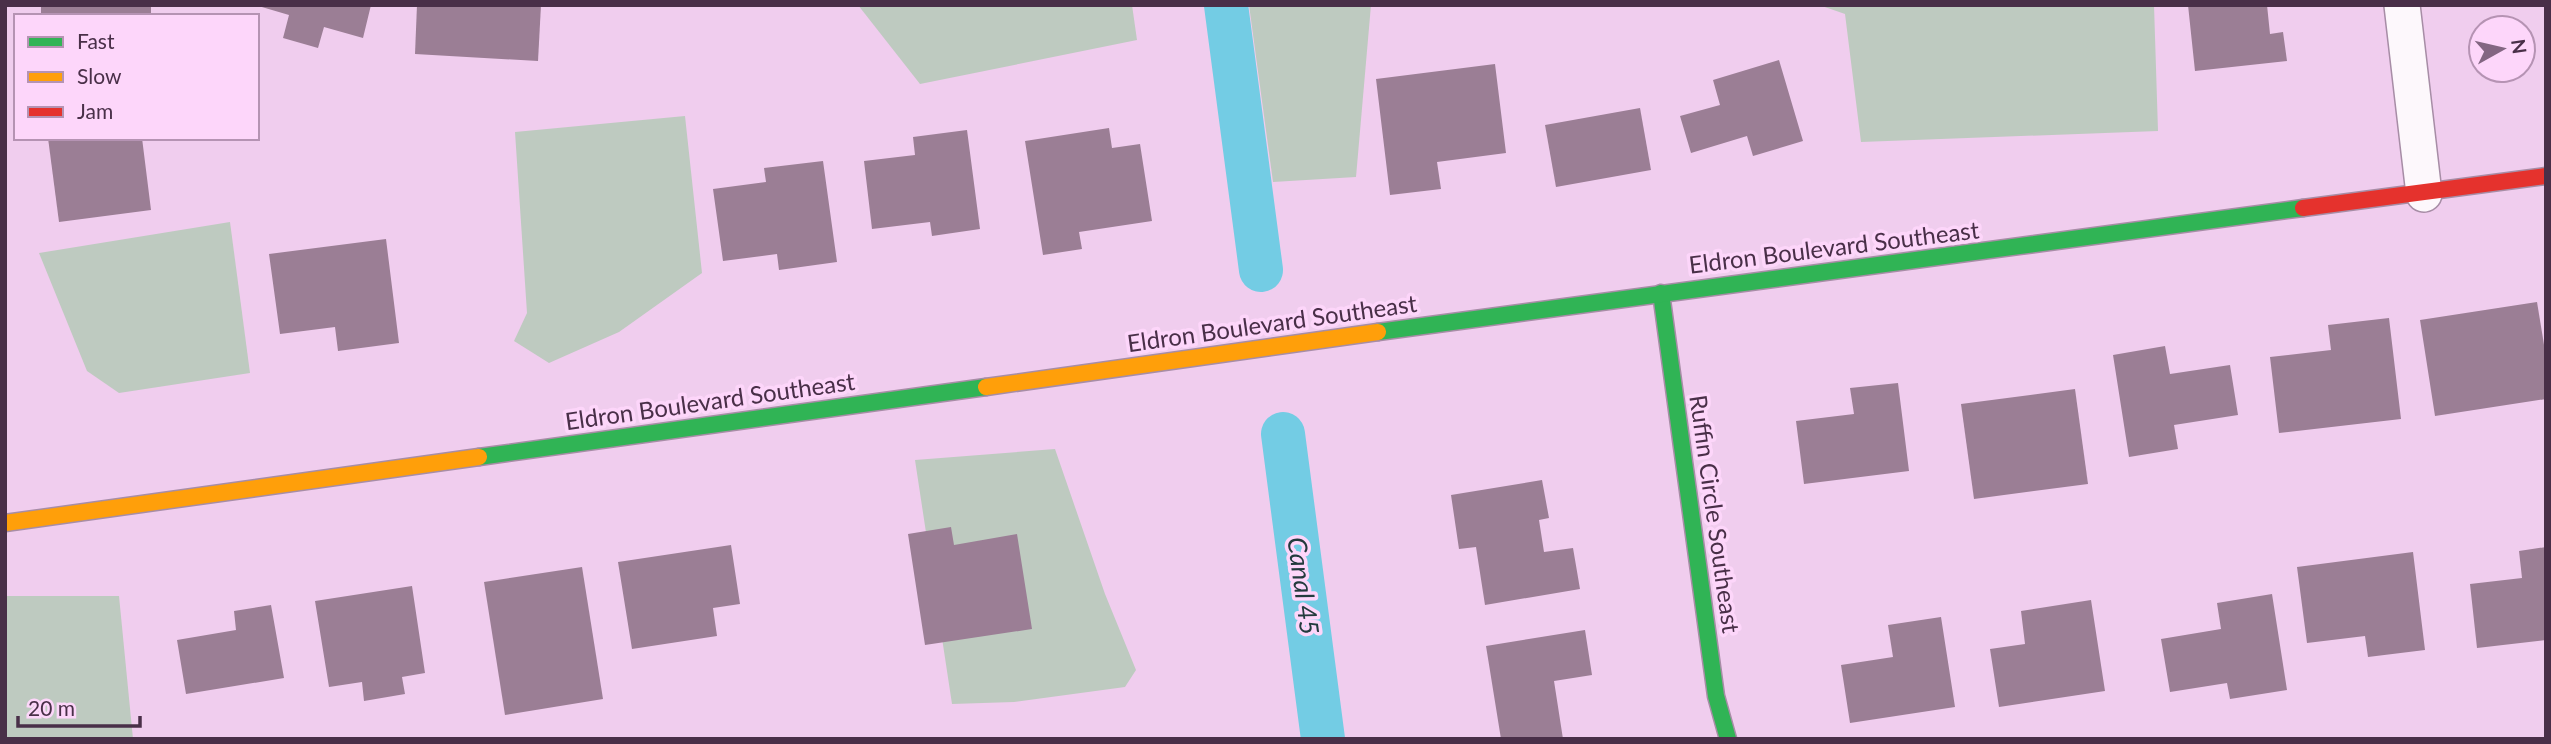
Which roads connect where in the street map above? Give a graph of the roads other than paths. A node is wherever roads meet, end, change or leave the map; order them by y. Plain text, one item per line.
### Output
1 (2402, 5) edge
2 (2546, 176) edge
3 (2424, 194) junction
4 (1661, 293) junction
5 (5, 523) edge
6 (1728, 739) edge

1 - 3 street
2 - 3 street, Eldron Boulevard Southeast
3 - 4 street, Eldron Boulevard Southeast
4 - 5 street, Eldron Boulevard Southeast
4 - 6 street, Ruffin Circle Southeast

